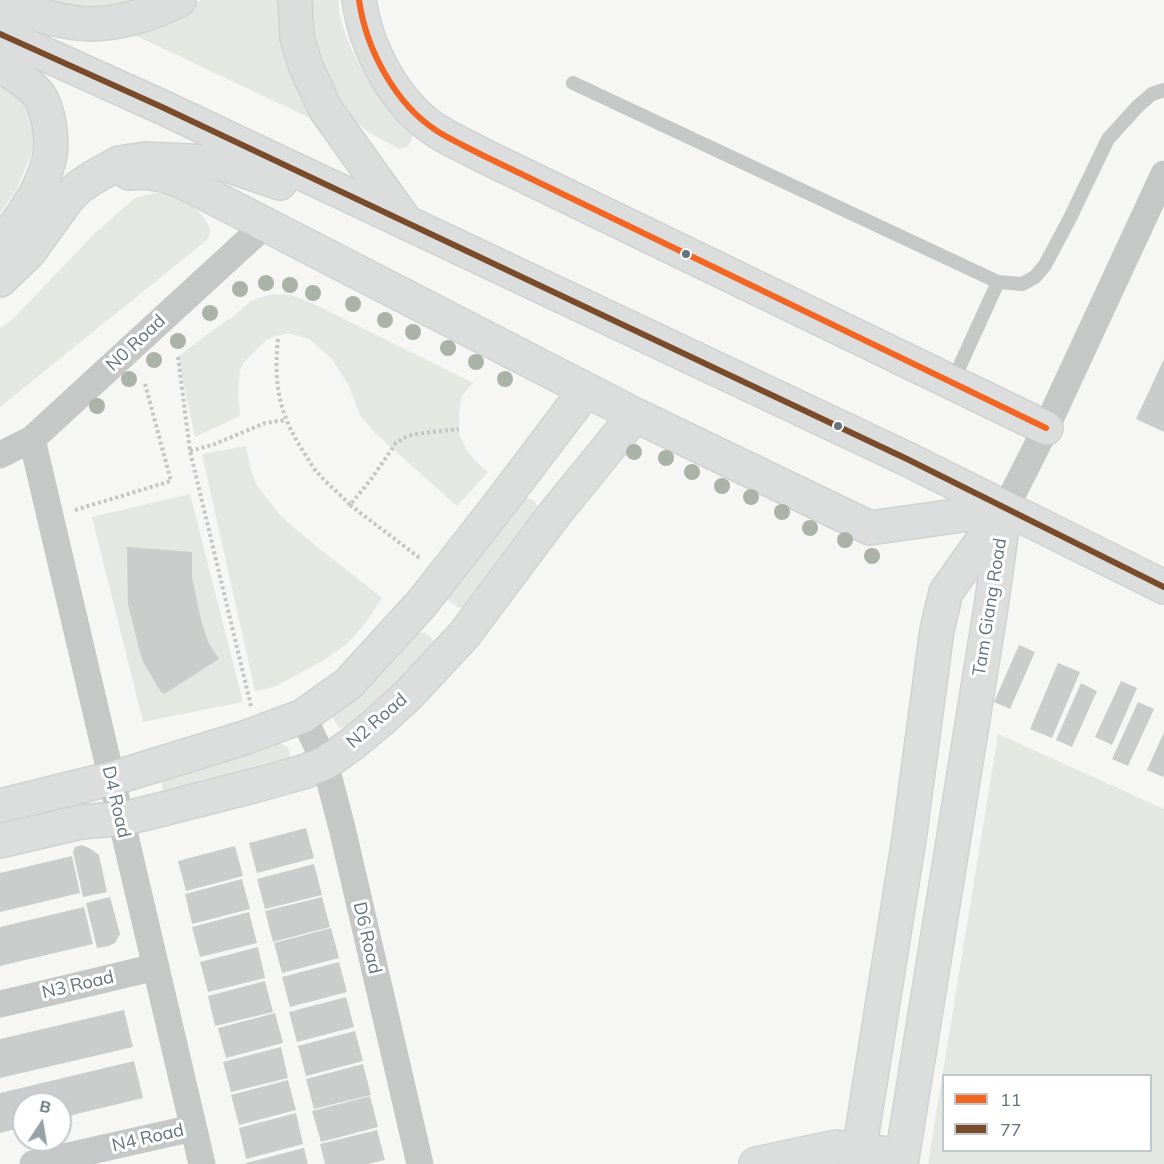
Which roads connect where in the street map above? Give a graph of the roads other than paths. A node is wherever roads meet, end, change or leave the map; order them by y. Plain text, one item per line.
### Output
1 (179, 0) edge
2 (295, 0) edge
3 (359, 0) edge
4 (0, 4) edge
5 (0, 34) edge
6 (0, 65) edge
7 (573, 83) dead end
8 (1164, 90) edge
9 (1164, 174) edge
10 (94, 177) junction
11 (266, 224) junction
12 (413, 226) junction
13 (0, 245) edge
14 (0, 280) edge
15 (998, 282) junction
16 (952, 383) junction
17 (586, 390) junction
18 (635, 415) junction
19 (1046, 428) junction
20 (32, 439) junction
21 (0, 455) edge
22 (1005, 509) junction
23 (1164, 587) edge
24 (422, 603) junction
25 (464, 635) junction
26 (303, 716) junction
27 (325, 763) junction
28 (111, 779) junction
29 (0, 807) edge
30 (120, 819) junction
31 (0, 841) edge
32 (156, 967) junction
33 (0, 1004) edge
34 (193, 1128) junction
35 (859, 1157) edge
36 (901, 1160) edge
37 (33, 1164) edge
38 (202, 1164) edge
39 (420, 1164) edge
40 (756, 1164) edge

1 - 4 main road
2 - 12 main road
3 - 16 main road
5 - 12 main road
6 - 13 main road
7 - 15 lane
8 - 15 lane
9 - 19 street
10 - 11 main road
10 - 12 main road
10 - 14 main road
11 - 17 main road
11 - 20 street, N0 Road
12 - 22 main road
15 - 16 lane
16 - 19 main road
17 - 18 main road
17 - 24 main road
18 - 22 main road
18 - 25 main road, N2 Road
19 - 22 street
20 - 21 street, N0 Road
20 - 28 street, D4 Road
22 - 23 main road
22 - 35 main road, Tam Giang Road
22 - 36 main road, Tam Giang Road
24 - 25 main road
24 - 26 main road
25 - 27 main road, N2 Road
26 - 27 street, D6 Road
26 - 28 main road
27 - 30 main road, N2 Road
27 - 39 street, D6 Road
28 - 29 main road
28 - 30 street, D4 Road
30 - 31 main road, N2 Road
30 - 32 street, D4 Road
32 - 33 street, N3 Road
32 - 34 street, D4 Road
34 - 37 street, N4 Road
34 - 38 street, D4 Road
35 - 36 main road
35 - 40 main road

